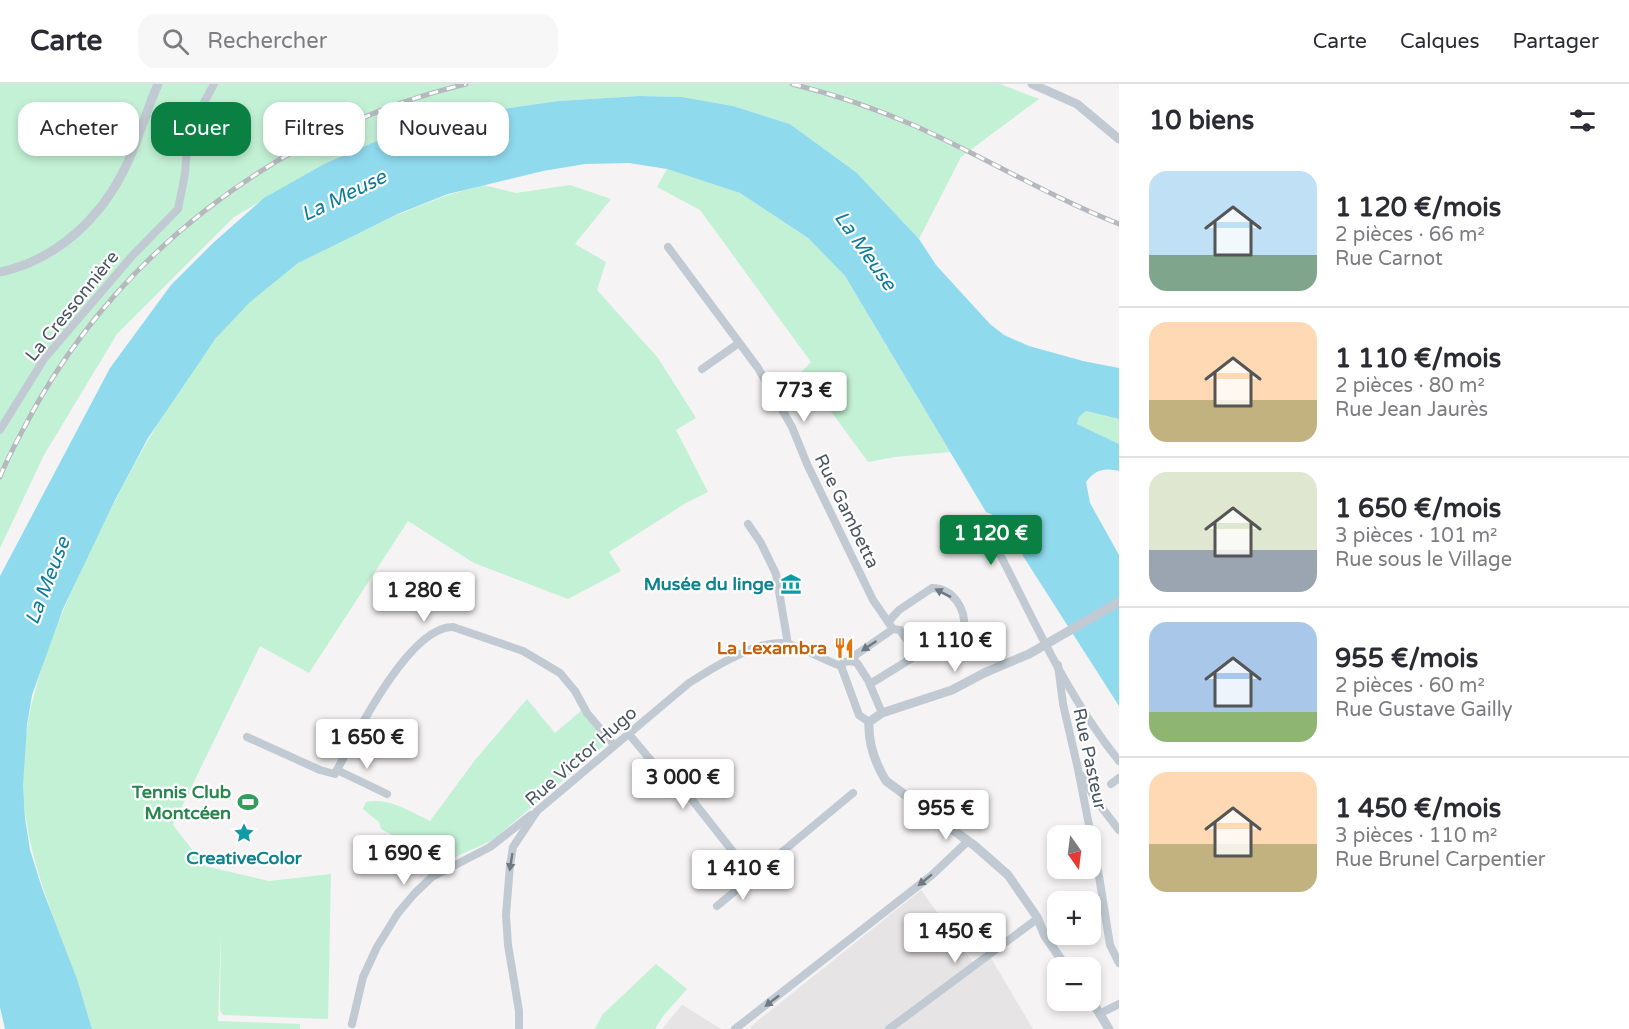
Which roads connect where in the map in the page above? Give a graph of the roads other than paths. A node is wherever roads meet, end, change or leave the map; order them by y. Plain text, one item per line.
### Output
1 (158, 84) edge
2 (214, 84) edge
3 (1032, 84) edge
4 (1119, 139) edge
5 (668, 247) dead end
6 (0, 272) edge
7 (739, 343) junction
8 (702, 369) dead end
9 (0, 430) edge
10 (748, 524) dead end
11 (991, 537) dead end
12 (1119, 602) edge
13 (888, 622) junction
14 (893, 629) junction
15 (788, 644) junction
16 (1046, 646) junction
17 (917, 655) junction
18 (851, 661) junction
19 (841, 666) junction
20 (1058, 666) junction
21 (870, 684) junction
22 (875, 717) junction
23 (628, 733) junction
24 (247, 737) dead end
25 (614, 745) junction
26 (1119, 762) edge
27 (1078, 769) junction
28 (337, 770) junction
29 (1119, 778) edge
30 (1111, 784) dead end
31 (387, 794) dead end
32 (853, 794) dead end
33 (537, 811) junction
34 (1119, 830) edge
35 (968, 841) junction
36 (753, 877) junction
37 (717, 906) dead end
38 (1037, 919) junction
39 (1059, 957) edge
40 (1119, 963) edge
41 (1119, 1004) edge
42 (1101, 1013) joint
43 (730, 1021) dead end
44 (352, 1024) dead end
45 (739, 1028) edge
46 (519, 1029) edge
47 (889, 1029) edge
48 (1109, 1029) edge

1 - 6 street
2 - 9 street, La Cressonnière
3 - 4 street
5 - 7 street, Rue Gambetta
7 - 8 street
7 - 13 street, Rue Gambetta
10 - 15 street
11 - 16 street
12 - 16 street
13 - 14 street, Rue Gambetta
17 -> 13 street
14 - 17 street, Rue Gambetta
14 -> 18 street
15 - 19 street
15 - 23 street, Rue Victor Hugo
16 - 20 street
16 - 22 street
17 - 21 street
18 - 19 street
18 - 21 street
19 - 22 street
20 - 26 street
20 - 27 street, Rue Pasteur
21 - 22 street
22 - 35 street
23 - 25 street, Rue Victor Hugo
23 - 36 street
24 - 28 street
25 - 28 street
25 - 33 street, Rue Victor Hugo
27 - 34 street
27 - 40 street, Rue Pasteur
28 - 31 street
29 - 30 street
32 - 36 street
33 - 44 street
33 -> 46 street, Rue Victor Hugo
35 - 38 street
35 -> 45 street
36 - 37 street
38 - 39 street
38 - 47 street
41 - 42 street
42 - 48 street
43 - 45 street

